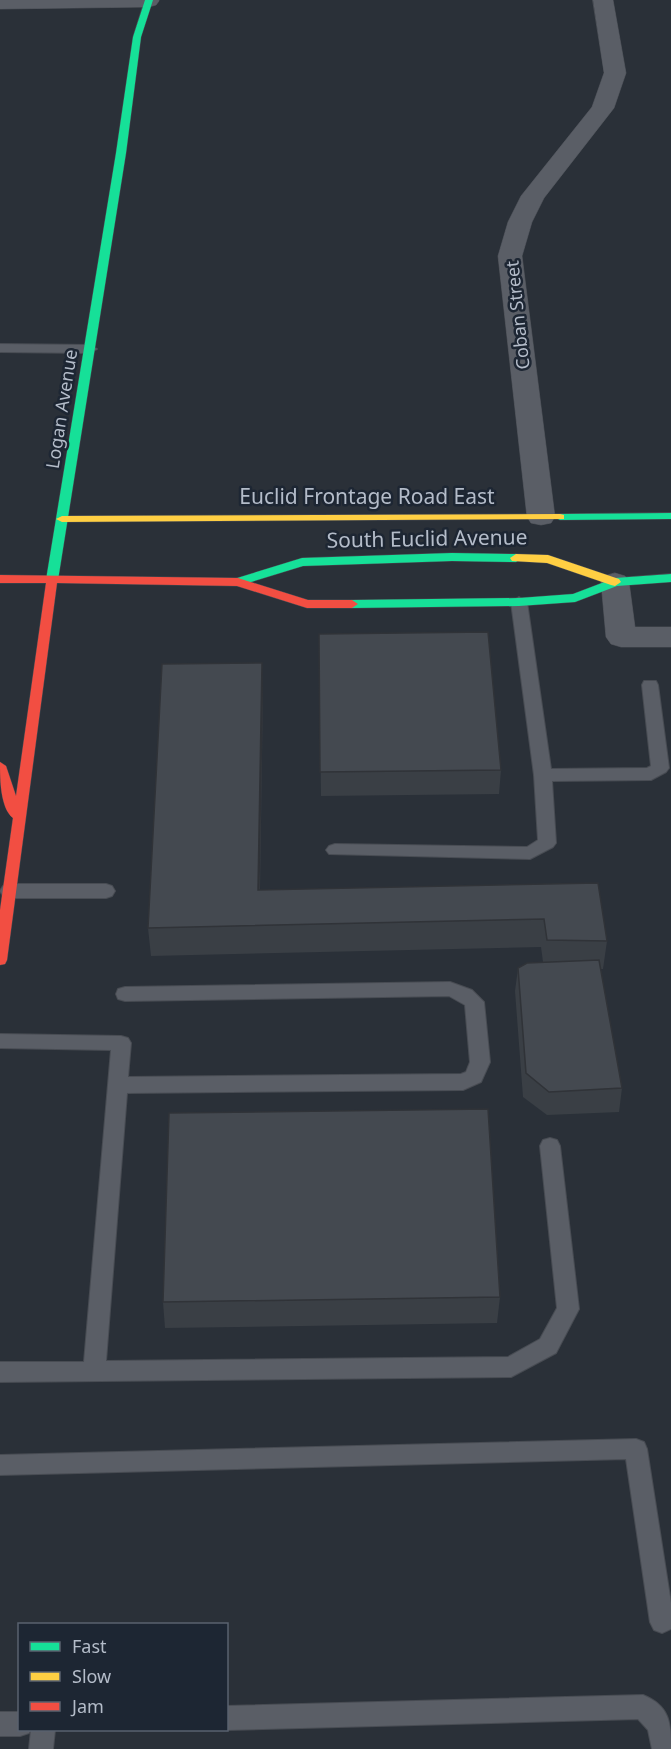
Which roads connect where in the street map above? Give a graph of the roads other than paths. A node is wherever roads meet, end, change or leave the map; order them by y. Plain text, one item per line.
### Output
1 (603, 0) edge
2 (149, 1) edge
3 (0, 3) edge
4 (0, 348) edge
5 (90, 349) junction
6 (671, 516) edge
7 (541, 517) junction
8 (62, 519) junction
9 (671, 578) edge
10 (0, 579) edge
11 (52, 580) junction
12 (238, 582) junction
13 (615, 582) junction
14 (519, 602) junction
15 (671, 637) edge
16 (650, 686) dead end
17 (0, 766) edge
18 (543, 776) junction
19 (11, 836) edge
20 (334, 850) dead end
21 (9, 891) junction
22 (105, 891) dead end
23 (0, 960) edge
24 (125, 994) dead end
25 (0, 1041) edge
26 (117, 1085) junction
27 (550, 1146) dead end
28 (94, 1371) junction
29 (0, 1372) edge
30 (0, 1464) edge
31 (662, 1622) dead end
32 (228, 1718) edge
33 (0, 1724) edge
34 (18, 1724) edge
35 (43, 1731) edge
36 (41, 1749) edge
37 (664, 1749) edge

1 - 7 street, Coban Street
2 - 3 street
2 - 5 street, Logan Avenue
4 - 5 lane
5 - 8 street, Logan Avenue
6 - 7 street, Euclid Frontage Road East
7 - 8 street, Euclid Frontage Road East
8 - 11 street, Logan Avenue
9 - 13 street, South Euclid Avenue
10 - 11 street, South Euclid Avenue
11 - 12 street, South Euclid Avenue
11 - 19 street, Logan Avenue
12 - 13 street, South Euclid Avenue
12 - 14 street, South Euclid Avenue
13 - 14 street, South Euclid Avenue
13 - 15 street
14 - 18 lane
16 - 18 lane
17 - 19 street, Logan Avenue
18 - 20 lane
19 - 21 street, Logan Avenue
21 - 22 lane
21 - 23 street, Logan Avenue
24 - 26 lane
25 - 26 lane
26 - 28 lane
27 - 28 lane
28 - 29 lane
30 - 31 lane
32 - 37 lane
33 - 34 lane
35 - 36 lane

